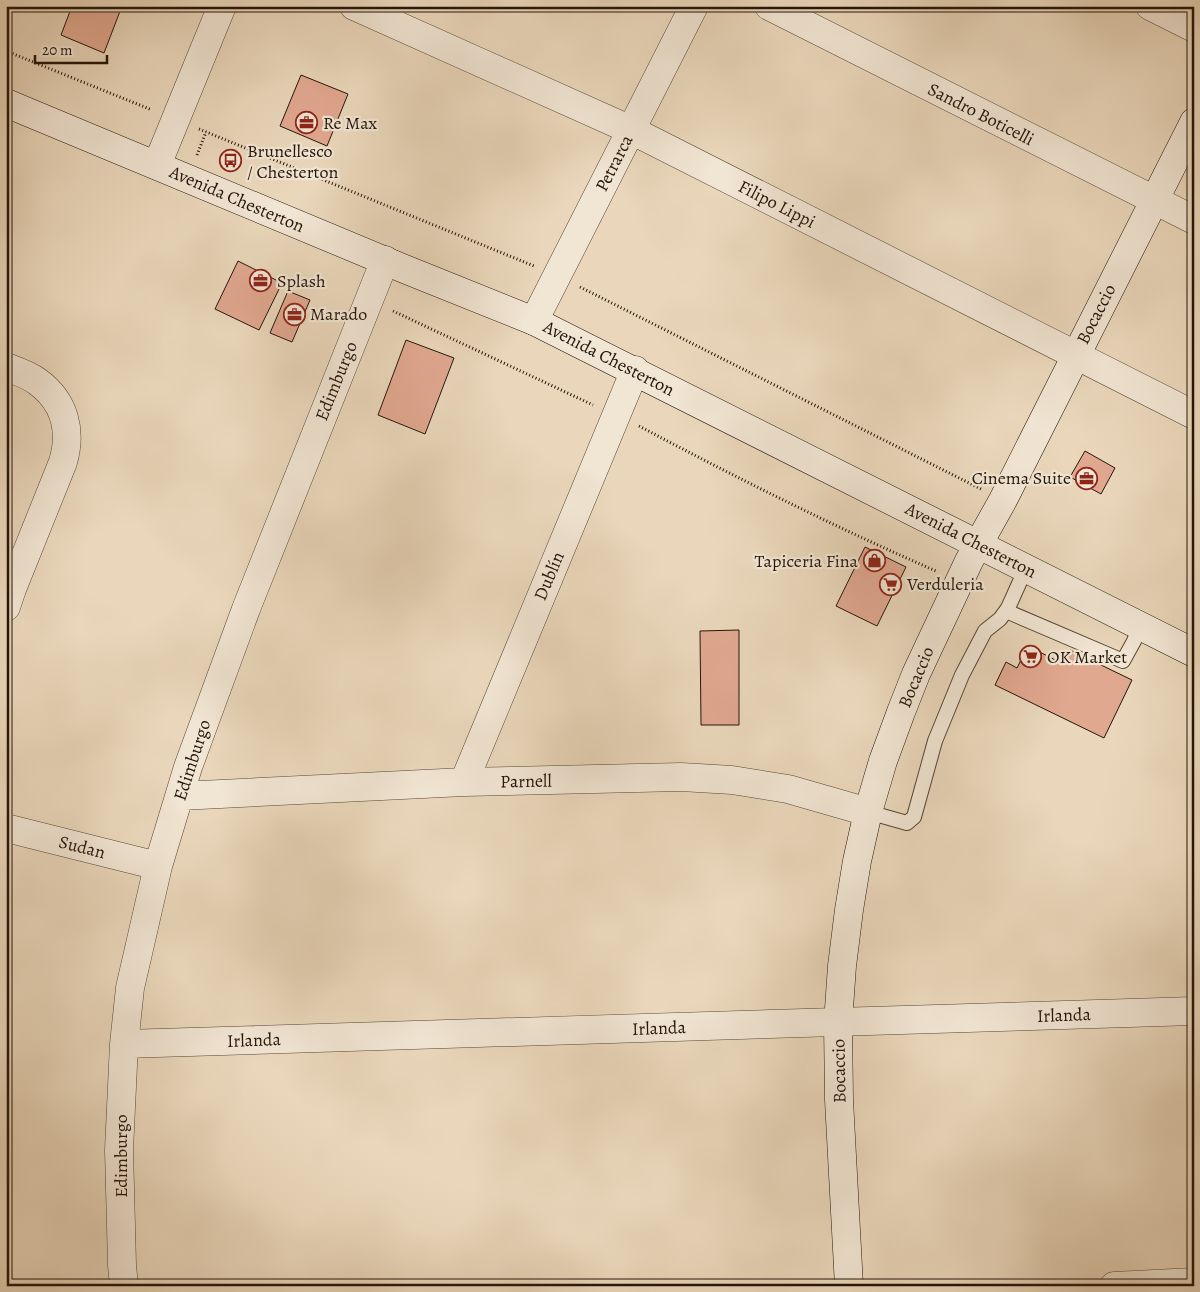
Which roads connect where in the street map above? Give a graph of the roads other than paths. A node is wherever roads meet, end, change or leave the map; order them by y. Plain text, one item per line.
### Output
1 (222, 6) edge
2 (354, 6) edge
3 (694, 6) edge
4 (769, 6) edge
5 (1150, 6) edge
6 (1194, 28) edge
7 (6, 103) edge
8 (1194, 122) edge
9 (631, 130) junction
10 (157, 165) junction
11 (1154, 200) junction
12 (1194, 220) edge
13 (384, 260) junction
14 (534, 321) junction
15 (1076, 355) junction
16 (6, 367) edge
17 (635, 370) junction
18 (1194, 415) edge
19 (978, 544) junction
20 (1026, 568) junction
21 (8, 594) edge
22 (1006, 611) junction
23 (1140, 626) junction
24 (1194, 653) edge
25 (464, 782) junction
26 (180, 796) junction
27 (868, 812) junction
28 (6, 828) edge
29 (158, 866) junction
30 (1194, 1011) edge
31 (838, 1022) junction
32 (124, 1044) junction
33 (1194, 1282) edge
34 (124, 1286) edge
35 (849, 1286) edge
36 (1114, 1286) edge

1 - 10 street
2 - 9 street, Filipo Lippi
3 - 9 street, Petrarca
4 - 11 street, Sandro Boticelli
5 - 6 street
7 - 10 street, Avenida Chesterton
8 - 11 street, Bocaccio
9 - 14 street, Petrarca
9 - 15 street, Filipo Lippi
10 - 13 street, Avenida Chesterton
11 - 12 street, Sandro Boticelli
11 - 15 street, Bocaccio
13 - 14 street, Avenida Chesterton
13 - 26 street, Edimburgo
14 - 17 street, Avenida Chesterton
15 - 18 street, Filipo Lippi
15 - 19 street, Bocaccio
16 - 21 street
17 - 19 street, Avenida Chesterton
17 - 25 street, Dublín
19 - 20 street, Avenida Chesterton
19 - 27 street, Bocaccio
20 - 22 lane
20 - 23 street, Avenida Chesterton
22 - 23 lane
22 - 27 lane
23 - 24 street, Avenida Chesterton
25 - 26 street, Parnell
25 - 27 street, Parnell
26 - 29 street, Edimburgo
27 - 31 street, Bocaccio
28 - 29 street, Sudan
29 - 32 street, Edimburgo
30 - 31 street, Irlanda
31 - 32 street, Irlanda
31 - 35 street, Bocaccio
32 - 34 street, Edimburgo
33 - 36 street

